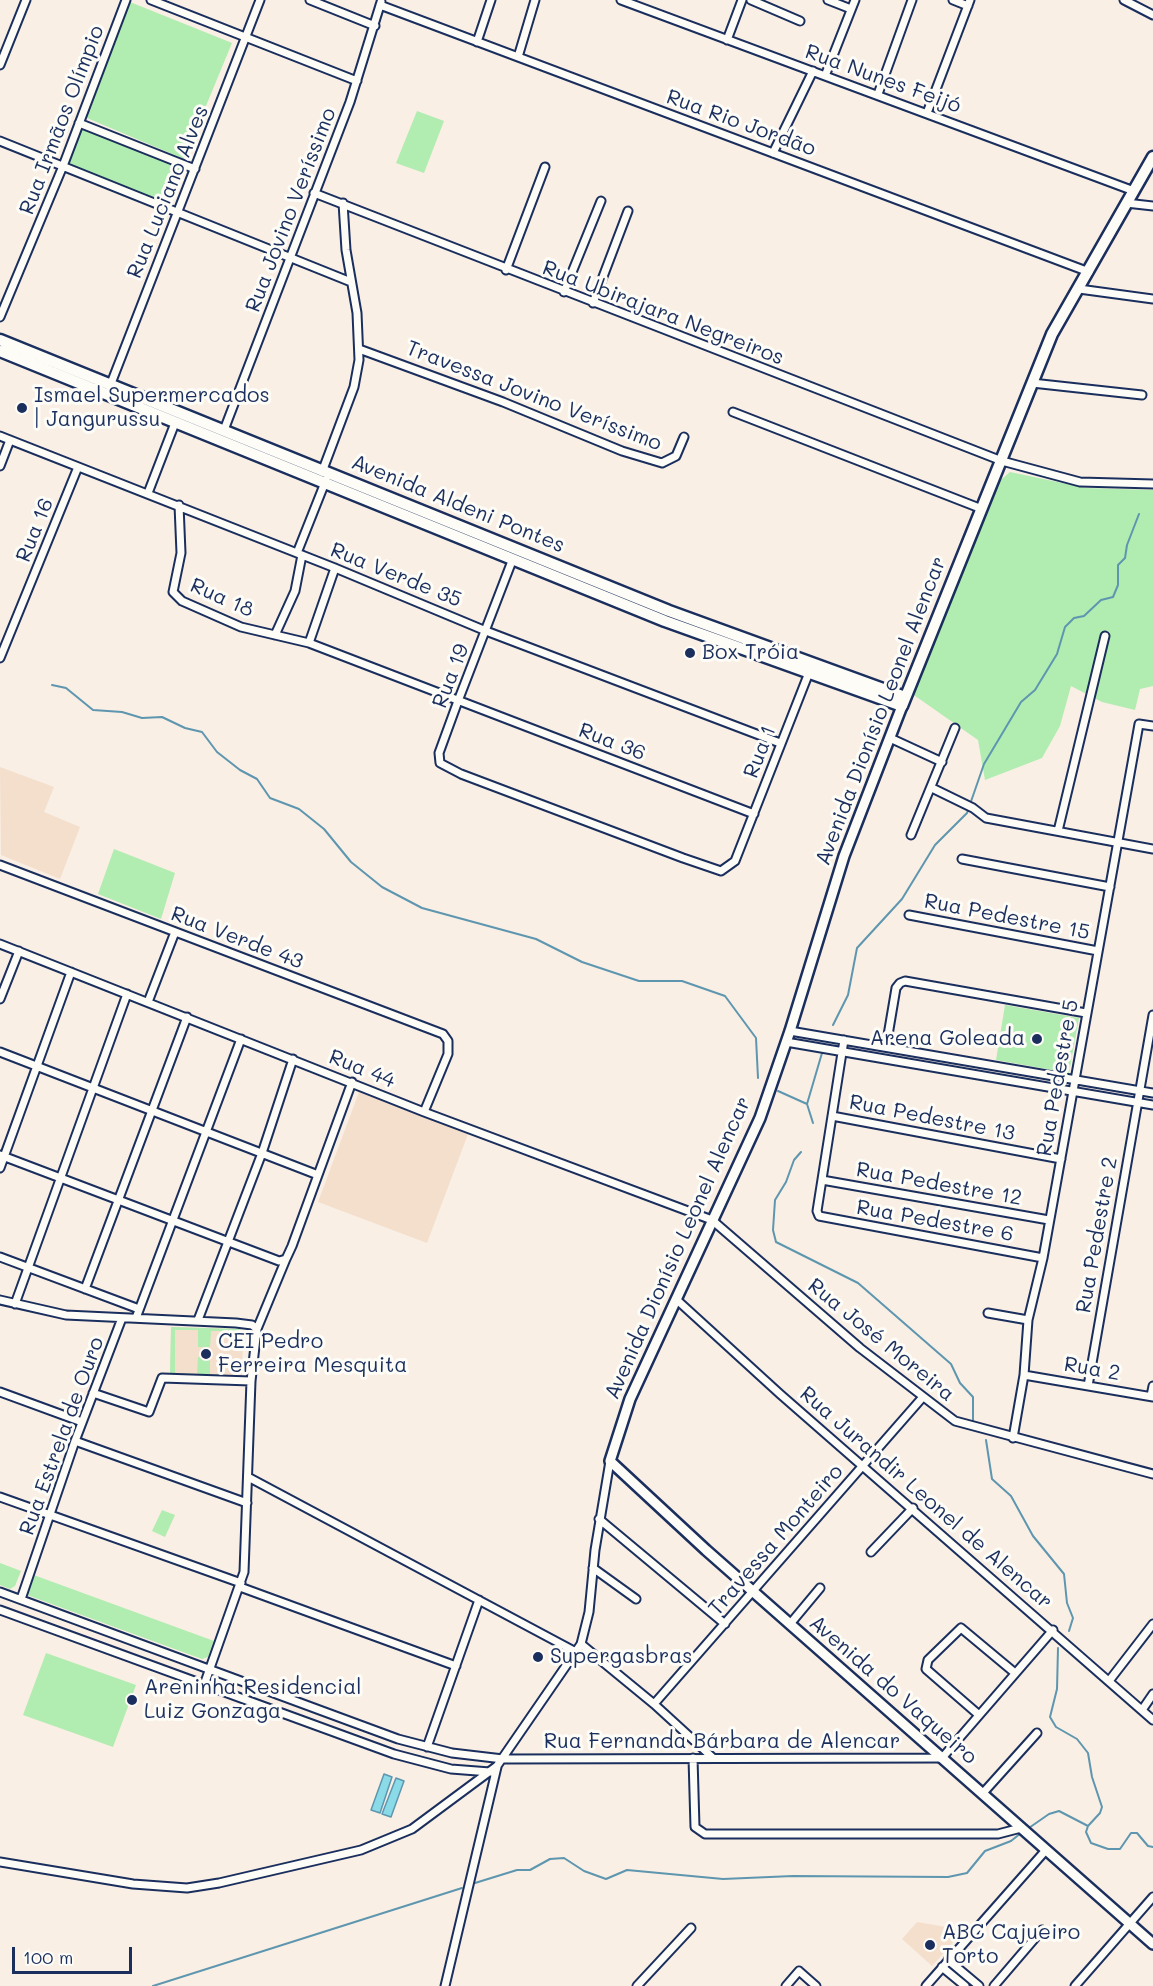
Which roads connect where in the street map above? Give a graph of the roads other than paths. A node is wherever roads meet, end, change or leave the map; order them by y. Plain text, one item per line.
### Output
1 (26, 0) edge
2 (126, 0) edge
3 (151, 0) edge
4 (260, 0) edge
5 (310, 0) edge
6 (491, 0) edge
7 (535, 0) edge
8 (622, 0) edge
9 (742, 0) edge
10 (750, 0) edge
11 (828, 0) edge
12 (855, 0) edge
13 (912, 0) edge
14 (953, 0) edge
15 (1124, 0) edge
16 (381, 2) edge
17 (969, 3) edge
18 (851, 9) junction
19 (1153, 15) edge
20 (800, 21) dead end
21 (375, 26) junction
22 (247, 39) junction
23 (727, 40) junction
24 (477, 42) junction
25 (518, 57) junction
26 (0, 65) edge
27 (813, 71) junction
28 (825, 76) junction
29 (357, 81) junction
30 (878, 94) junction
31 (927, 113) junction
32 (79, 123) junction
33 (0, 141) edge
34 (773, 153) junction
35 (1153, 157) edge
36 (63, 166) junction
37 (545, 167) dead end
38 (195, 169) junction
39 (1134, 190) junction
40 (314, 193) junction
41 (601, 201) dead end
42 (342, 203) junction
43 (1126, 203) junction
44 (1153, 206) edge
45 (628, 211) dead end
46 (177, 213) junction
47 (289, 259) junction
48 (506, 270) junction
49 (1089, 272) junction
50 (351, 282) junction
51 (1079, 289) junction
52 (564, 292) junction
53 (1153, 298) edge
54 (593, 303) junction
55 (0, 317) edge
56 (0, 340) edge
57 (359, 350) junction
58 (0, 351) edge
59 (1032, 383) junction
60 (108, 390) junction
61 (1142, 395) dead end
62 (733, 412) dead end
63 (175, 423) junction
64 (224, 430) junction
65 (0, 436) edge
66 (684, 438) dead end
67 (10, 440) junction
68 (1002, 461) junction
69 (0, 466) edge
70 (78, 467) junction
71 (324, 476) junction
72 (1153, 484) edge
73 (148, 493) junction
74 (179, 506) junction
75 (982, 509) junction
76 (300, 554) junction
77 (512, 561) junction
78 (336, 568) junction
79 (486, 631) junction
80 (275, 635) junction
81 (1105, 636) dead end
82 (309, 643) junction
83 (0, 658) edge
84 (810, 669) junction
85 (458, 701) junction
86 (903, 701) junction
87 (1153, 726) edge
88 (955, 728) dead end
89 (890, 738) junction
90 (780, 743) junction
91 (942, 762) junction
92 (932, 788) junction
93 (754, 814) junction
94 (1059, 831) junction
95 (911, 835) dead end
96 (1118, 842) junction
97 (1153, 849) edge
98 (739, 851) joint
99 (962, 859) dead end
100 (0, 865) edge
101 (1110, 887) junction
102 (909, 915) dead end
103 (175, 932) junction
104 (0, 944) edge
105 (19, 951) junction
106 (1098, 951) junction
107 (71, 972) junction
108 (128, 994) junction
109 (0, 999) edge
110 (148, 1002) junction
111 (1086, 1013) junction
112 (1153, 1015) edge
113 (187, 1017) junction
114 (790, 1030) junction
115 (241, 1039) junction
116 (844, 1040) junction
117 (786, 1042) junction
118 (886, 1047) junction
119 (842, 1050) junction
120 (0, 1052) edge
121 (293, 1059) junction
122 (38, 1067) junction
123 (1074, 1079) junction
124 (352, 1082) junction
125 (93, 1088) junction
126 (1073, 1090) junction
127 (1139, 1090) junction
128 (1153, 1093) edge
129 (1137, 1102) junction
130 (1153, 1105) edge
131 (152, 1111) junction
132 (424, 1112) junction
133 (832, 1116) junction
134 (208, 1132) junction
135 (262, 1153) junction
136 (2, 1156) edge
137 (1061, 1159) junction
138 (0, 1168) edge
139 (318, 1175) junction
140 (60, 1178) junction
141 (822, 1180) junction
142 (119, 1200) junction
143 (712, 1220) junction
144 (1049, 1220) junction
145 (174, 1222) junction
146 (227, 1242) junction
147 (0, 1257) edge
148 (1043, 1258) junction
149 (286, 1259) junction
150 (27, 1267) junction
151 (85, 1289) junction
152 (0, 1300) edge
153 (677, 1300) junction
154 (15, 1304) junction
155 (139, 1310) junction
156 (988, 1312) dead end
157 (122, 1318) junction
158 (136, 1318) junction
159 (198, 1320) junction
160 (1028, 1320) junction
161 (257, 1329) junction
162 (1024, 1375) junction
163 (251, 1381) junction
164 (1088, 1386) junction
165 (1153, 1386) edge
166 (0, 1392) edge
167 (93, 1392) junction
168 (1152, 1397) edge
169 (922, 1398) junction
170 (82, 1422) junction
171 (1013, 1438) junction
172 (75, 1441) junction
173 (610, 1461) junction
174 (864, 1466) junction
175 (1153, 1474) edge
176 (248, 1477) junction
177 (0, 1497) edge
178 (247, 1503) junction
179 (913, 1508) junction
180 (50, 1515) junction
181 (599, 1519) junction
182 (871, 1552) dead end
183 (593, 1568) junction
184 (241, 1585) junction
185 (820, 1588) dead end
186 (752, 1591) junction
187 (0, 1592) edge
188 (21, 1599) junction
189 (636, 1599) dead end
190 (479, 1600) junction
191 (0, 1610) edge
192 (725, 1624) junction
193 (790, 1624) junction
194 (1153, 1624) edge
195 (1053, 1630) junction
196 (581, 1644) junction
197 (576, 1652) junction
198 (456, 1666) junction
199 (210, 1669) junction
200 (1015, 1673) junction
201 (1109, 1682) junction
202 (204, 1684) junction
203 (1153, 1694) edge
204 (654, 1704) junction
205 (1142, 1710) junction
206 (979, 1715) junction
207 (1153, 1720) edge
208 (1037, 1733) dead end
209 (427, 1747) junction
210 (693, 1758) junction
211 (713, 1758) junction
212 (942, 1758) junction
213 (503, 1759) junction
214 (497, 1766) junction
215 (490, 1772) junction
216 (983, 1793) junction
217 (1024, 1830) junction
218 (1046, 1850) junction
219 (0, 1862) edge
220 (1153, 1897) edge
221 (1131, 1923) junction
222 (691, 1928) dead end
223 (1042, 1930) dead end
224 (1153, 1944) edge
225 (948, 1960) junction
226 (942, 1967) junction
227 (445, 1986) edge
228 (637, 1986) edge
229 (786, 1986) edge
230 (816, 1986) edge
231 (926, 1986) edge
232 (965, 1986) edge
233 (979, 1986) edge
234 (994, 1986) edge
235 (1075, 1986) edge

1 - 26 street
2 - 32 street, Rua Irmãos Olímpio
3 - 22 street
4 - 22 street, Rua Luciano Alves
5 - 21 street
6 - 24 street
7 - 25 street
8 - 23 street, Rua Nunes Feijó
9 - 23 street
10 - 20 street
11 - 18 street
12 - 18 street
13 - 30 street
14 - 17 street
15 - 19 street
16 - 21 street, Rua Jovino Veríssimo
16 - 24 street, Rua Rio Jordão
17 - 31 street
18 - 28 street
21 - 29 street, Rua Jovino Veríssimo
22 - 29 street
22 - 38 street, Rua Luciano Alves
23 - 27 street, Rua Nunes Feijó
24 - 25 street, Rua Rio Jordão
25 - 34 street, Rua Rio Jordão
27 - 28 street, Rua Nunes Feijó
27 - 34 street
28 - 30 street, Rua Nunes Feijó
29 - 40 street, Rua Jovino Veríssimo
30 - 31 street, Rua Nunes Feijó
31 - 39 street, Rua Nunes Feijó
32 - 36 street, Rua Irmãos Olímpio
32 - 38 street
33 - 36 street
34 - 49 street, Rua Rio Jordão
35 - 39 main road, Avenida Dionísio Leonel Alencar
36 - 46 street
36 - 55 street, Rua Irmãos Olímpio
37 - 48 street
38 - 46 street, Rua Luciano Alves
39 - 43 main road, Avenida Dionísio Leonel Alencar
40 - 42 street, Rua Ubirajara Negreiros
40 - 47 street, Rua Jovino Veríssimo
41 - 52 street
42 - 48 street, Rua Ubirajara Negreiros
42 - 50 street
43 - 44 street
43 - 49 main road, Avenida Dionísio Leonel Alencar
45 - 54 street
46 - 47 street
46 - 60 street, Rua Luciano Alves
47 - 50 street
47 - 64 street, Rua Jovino Veríssimo
48 - 52 street, Rua Ubirajara Negreiros
49 - 51 main road, Avenida Dionísio Leonel Alencar
50 - 57 street
51 - 53 street
51 - 59 main road, Avenida Dionísio Leonel Alencar
52 - 54 street, Rua Ubirajara Negreiros
54 - 68 street, Rua Ubirajara Negreiros
56 - 60 main road, Avenida Aldeni Pontes
57 - 66 street, Travessa Jovino Veríssimo
57 - 71 street
58 - 60 main road, Avenida Aldeni Pontes
59 - 61 street
59 - 68 main road, Avenida Dionísio Leonel Alencar
60 - 63 main road, Avenida Aldeni Pontes
60 - 64 main road, Avenida Aldeni Pontes
62 - 75 street
63 - 71 main road, Avenida Aldeni Pontes
63 - 73 street
64 - 71 main road, Avenida Aldeni Pontes
65 - 67 street, Rua Verde 35
67 - 69 street
67 - 70 street, Rua Verde 35
68 - 72 street, Rua Ubirajara Negreiros
68 - 75 main road, Avenida Dionísio Leonel Alencar
70 - 73 street, Rua Verde 35
70 - 83 street, Rua 16
71 - 76 street
71 - 77 main road, Avenida Aldeni Pontes
71 - 84 main road, Avenida Aldeni Pontes
73 - 74 street, Rua Verde 35
74 - 76 street, Rua Verde 35
74 - 80 street, Rua 18
75 - 86 main road, Avenida Dionísio Leonel Alencar
76 - 78 street, Rua Verde 35
76 - 80 street
77 - 79 street, Rua 19
77 - 84 main road, Avenida Aldeni Pontes
78 - 79 street, Rua Verde 35
78 - 82 street
79 - 85 street, Rua 19
79 - 90 street, Rua Verde 35
80 - 82 street, Rua 18
81 - 94 street
82 - 85 street, Rua 18
84 - 86 main road, Avenida Aldeni Pontes
84 - 90 street, Rua 1
85 - 93 street, Rua 36
85 - 98 street, Rua 19
86 - 89 street, Avenida Dionísio Leonel Alencar
87 - 96 street, Rua Pedestre 5
88 - 91 street
89 - 91 street
89 - 114 street, Avenida Dionísio Leonel Alencar
90 - 93 street, Rua 1
91 - 92 street
92 - 94 street
92 - 95 street
93 - 98 street, Rua 1
94 - 96 street
96 - 97 street
96 - 101 street, Rua Pedestre 5
99 - 101 street
100 - 103 street, Rua Verde 43
101 - 106 street, Rua Pedestre 5
102 - 106 street, Rua Pedestre 15
103 - 110 street
103 - 132 street, Rua Verde 43
104 - 105 street, Rua 44
105 - 107 street, Rua 44
105 - 109 street
106 - 111 street, Rua Pedestre 5
107 - 108 street, Rua 44
107 - 122 street
108 - 110 street, Rua 44
108 - 125 street
110 - 113 street, Rua 44
111 - 118 street
111 - 123 street, Rua Pedestre 5
112 - 127 street, Rua Pedestre 2
113 - 115 street, Rua 44
113 - 131 street
114 - 116 street
114 - 117 street, Avenida Dionísio Leonel Alencar
115 - 121 street, Rua 44
115 - 134 street
116 - 118 street
116 - 119 street
117 - 119 street
117 - 143 street, Avenida Dionísio Leonel Alencar
118 - 123 street
119 - 126 street
119 - 133 street
120 - 122 street
121 - 124 street, Rua 44
121 - 135 street
122 - 125 street
122 - 136 street
123 - 126 street, Rua Pedestre 5
123 - 127 street
124 - 132 street, Rua 44
124 - 139 street
125 - 131 street
125 - 140 street
126 - 129 street
126 - 137 street, Rua Pedestre 5
127 - 128 street
127 - 129 street, Rua Pedestre 2
129 - 130 street
129 - 164 street, Rua Pedestre 2
131 - 134 street
131 - 142 street
132 - 143 street, Rua 44
133 - 137 street, Rua Pedestre 13
133 - 141 street
134 - 135 street
134 - 145 street
135 - 139 street
135 - 146 street
136 - 138 street
136 - 140 street
137 - 144 street, Rua Pedestre 5
139 - 149 street
140 - 142 street
140 - 150 street
141 - 144 street, Rua Pedestre 12
141 - 148 street, Rua Pedestre 6
142 - 145 street
142 - 151 street
143 - 153 street, Avenida Dionísio Leonel Alencar
143 - 169 street, Rua José Moreira
144 - 148 street, Rua Pedestre 5
145 - 146 street
145 - 155 street
146 - 149 street
146 - 159 street
147 - 150 street
148 - 160 street, Rua Pedestre 5
149 - 161 street
150 - 151 street
150 - 154 street
151 - 155 street
152 - 154 street
153 - 173 street, Avenida Dionísio Leonel Alencar
153 - 174 street, Rua Jurandir Leonel de Alencar
154 - 157 street
155 - 158 street
156 - 160 street
157 - 158 street
157 - 167 street, Rua Estrela de Ouro
158 - 159 street
159 - 161 street
160 - 162 street, Rua Pedestre 5
161 - 163 street
162 - 164 street, Rua 2
162 - 171 street, Rua Pedestre 5
163 - 167 street
163 - 176 street
164 - 168 street, Rua 2
165 - 168 street
166 - 170 street
167 - 170 street, Rua Estrela de Ouro
169 - 171 street, Rua José Moreira
169 - 174 street, Travessa Monteiro
170 - 172 street, Rua Estrela de Ouro
171 - 175 street, Rua José Moreira
172 - 178 street
172 - 180 street, Rua Estrela de Ouro
173 - 181 street, Avenida Dionísio Leonel Alencar
173 - 186 street, Avenida do Vaqueiro
174 - 179 street, Rua Jurandir Leonel de Alencar
174 - 186 street, Travessa Monteiro
176 - 178 street
176 - 190 street
177 - 180 street
178 - 184 street
179 - 182 street
179 - 195 street, Rua Jurandir Leonel de Alencar
180 - 184 street
180 - 188 street, Rua Estrela de Ouro
181 - 183 street, Avenida Dionísio Leonel Alencar
181 - 192 street
183 - 189 street
183 - 196 street, Avenida Dionísio Leonel Alencar
184 - 198 street
184 - 199 street
185 - 193 street
186 - 192 street, Travessa Monteiro
186 - 193 street, Avenida do Vaqueiro
187 - 188 street, Rua Fernanda Bárbara de Alencar
188 - 199 street, Rua Fernanda Bárbara de Alencar
190 - 197 street
190 - 198 street
191 - 202 street
192 - 204 street, Travessa Monteiro
193 - 212 street, Avenida do Vaqueiro
194 - 201 street
195 - 200 street
195 - 201 street, Rua Jurandir Leonel de Alencar
196 - 197 street, Avenida Dionísio Leonel Alencar
196 - 204 street
197 - 213 street, Avenida Dionísio Leonel Alencar
198 - 209 street
199 - 202 street
199 - 209 street, Rua Fernanda Bárbara de Alencar
200 - 206 street
200 - 206 street
201 - 205 street, Rua Jurandir Leonel de Alencar
202 - 215 street
203 - 205 street
204 - 211 street
205 - 207 street, Rua Jurandir Leonel de Alencar
206 - 212 street
208 - 216 street
209 - 213 street, Rua Fernanda Bárbara de Alencar
210 - 211 street, Rua Fernanda Bárbara de Alencar
210 - 213 street, Rua Fernanda Bárbara de Alencar
210 - 217 street
211 - 212 street, Rua Fernanda Bárbara de Alencar
212 - 216 street, Avenida do Vaqueiro
213 - 214 street, Avenida Dionísio Leonel Alencar
214 - 215 street, Avenida Dionísio Leonel Alencar
214 - 227 street
215 - 219 street, Avenida Dionísio Leonel Alencar
216 - 217 street, Avenida do Vaqueiro
217 - 218 street, Avenida do Vaqueiro
218 - 221 street, Avenida do Vaqueiro
218 - 225 street
220 - 221 street
221 - 224 street, Avenida do Vaqueiro
221 - 235 street
222 - 228 street
223 - 234 street
225 - 226 street
225 - 233 street
226 - 231 street
226 - 232 street
229 - 230 street

